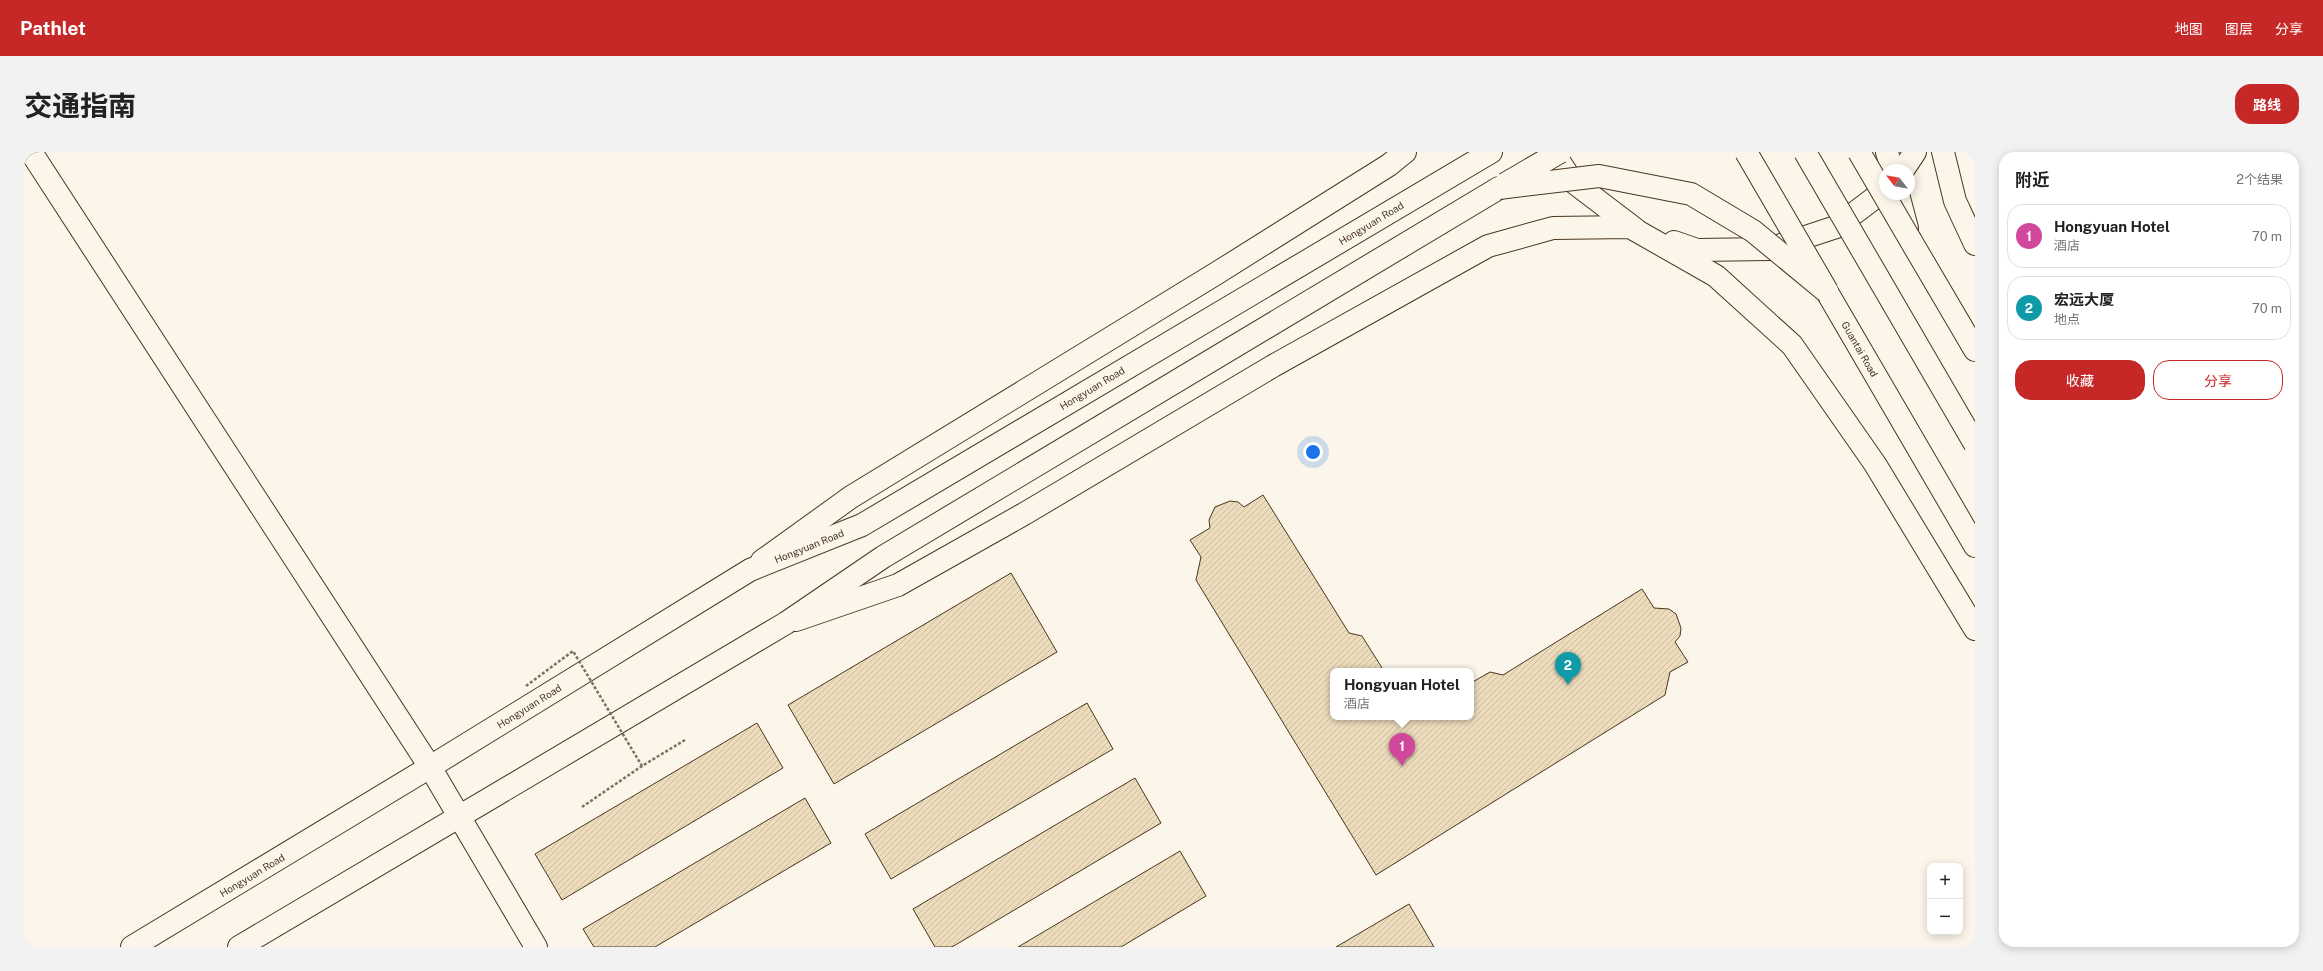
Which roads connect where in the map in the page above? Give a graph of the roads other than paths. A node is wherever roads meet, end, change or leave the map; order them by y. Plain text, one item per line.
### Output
1 (31, 152) edge
2 (1406, 152) edge
3 (1553, 152) edge
4 (1560, 152) edge
5 (1746, 152) edge
6 (1805, 152) edge
7 (1859, 152) edge
8 (1887, 152) edge
9 (1915, 152) edge
10 (1943, 152) edge
11 (1486, 154) edge
12 (1890, 164) edge
13 (1907, 164) edge
14 (1499, 188) junction
15 (1879, 195) edge
16 (1900, 200) edge
17 (1630, 227) junction
18 (1911, 241) junction
19 (1975, 244) edge
20 (1827, 292) junction
21 (1975, 350) edge
22 (1975, 444) edge
23 (1975, 546) edge
24 (750, 570) junction
25 (786, 623) junction
26 (1975, 629) edge
27 (430, 767) junction
28 (460, 817) junction
29 (132, 947) edge
30 (239, 947) edge
31 (536, 947) edge

1 - 27 main road
2 - 24 main road
3 - 17 main road
4 - 14 main road, bridge
5 - 20 main road, Guantai Road, bridge
6 - 22 main road, bridge
7 - 18 main road, bridge
8 - 12 main road
9 - 13 main road
10 - 19 main road
11 - 24 main road, Hongyuan Road
14 - 20 main road, bridge
14 - 25 main road
15 - 17 main road
16 - 18 main road, bridge
17 - 25 main road
17 - 26 main road
18 - 21 main road
20 - 23 main road, Guantai Road
24 - 27 main road, Hongyuan Road
25 - 28 main road
27 - 28 main road
27 - 29 main road, Hongyuan Road
28 - 30 main road
28 - 31 main road

